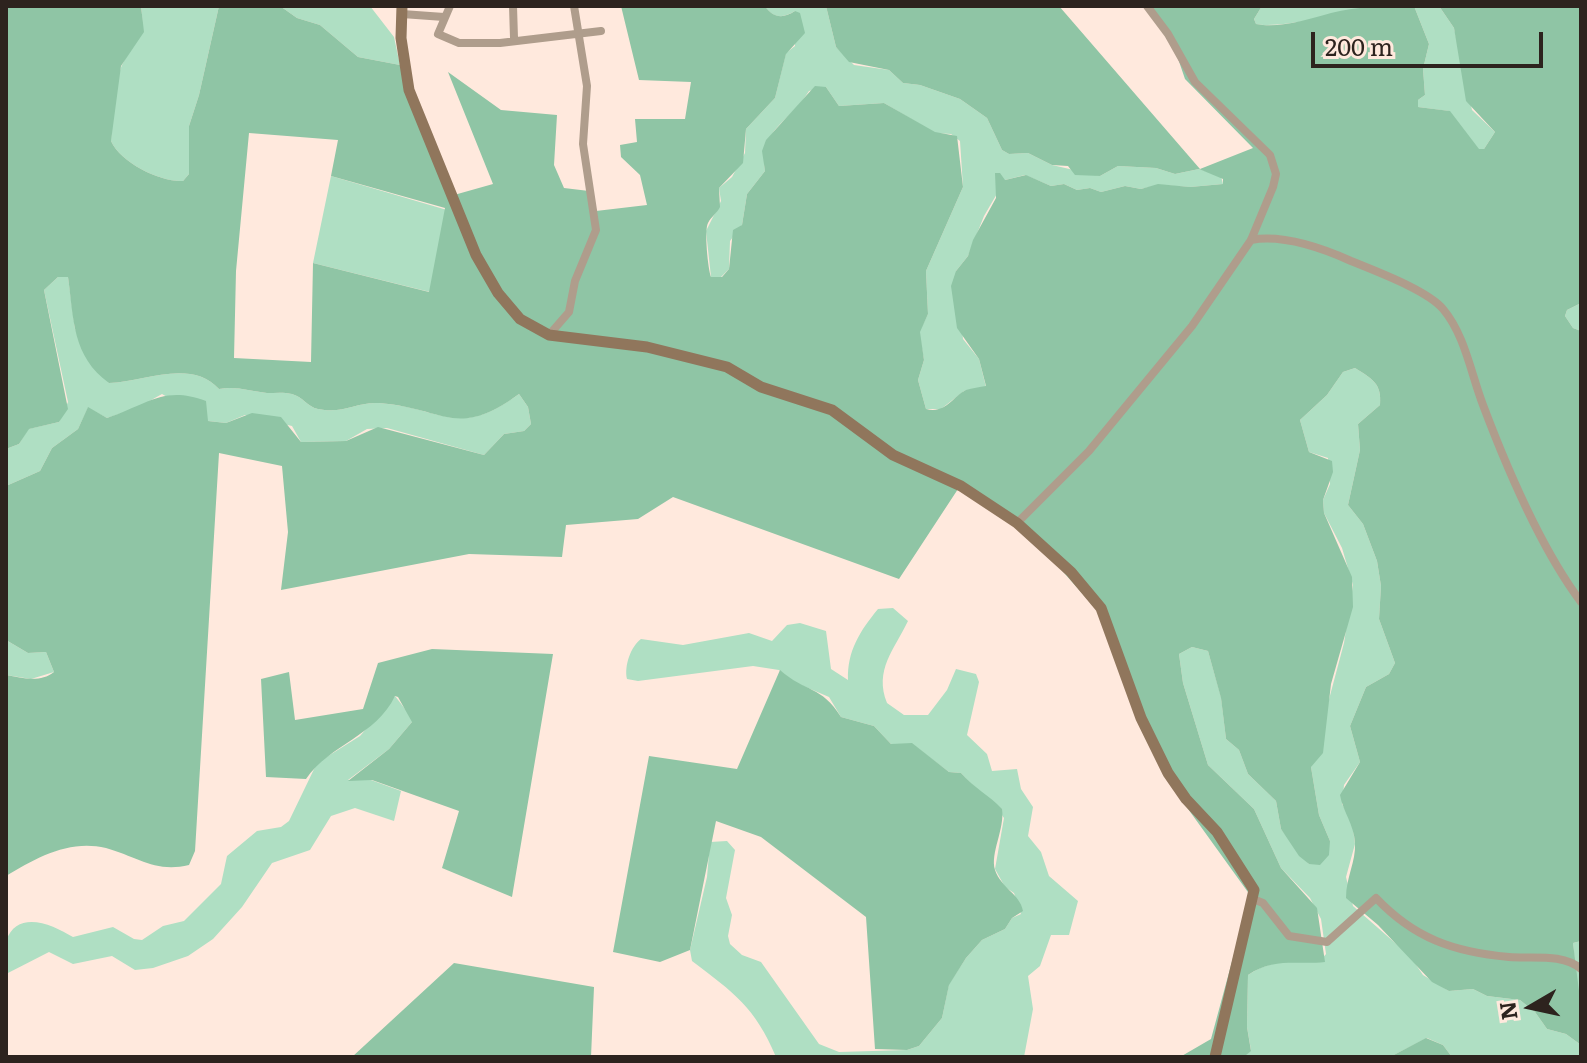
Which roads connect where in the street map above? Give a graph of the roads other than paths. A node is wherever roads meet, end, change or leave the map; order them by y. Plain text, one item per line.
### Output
1 (450, 6) edge
2 (513, 6) edge
3 (574, 6) edge
4 (1147, 6) edge
5 (402, 10) edge
6 (444, 17) junction
7 (601, 31) dead end
8 (580, 36) junction
9 (514, 38) junction
10 (1251, 240) junction
11 (549, 335) junction
12 (1017, 523) junction
13 (1581, 602) edge
14 (1253, 899) junction
15 (1581, 969) edge
16 (1215, 1057) edge

1 - 6 street
2 - 9 street
3 - 8 street
4 - 10 street
5 - 6 street
5 - 11 street
6 - 9 street
7 - 8 street
8 - 9 street
8 - 11 street
10 - 12 street
10 - 13 street
11 - 12 street
12 - 14 street
14 - 15 street
14 - 16 street

